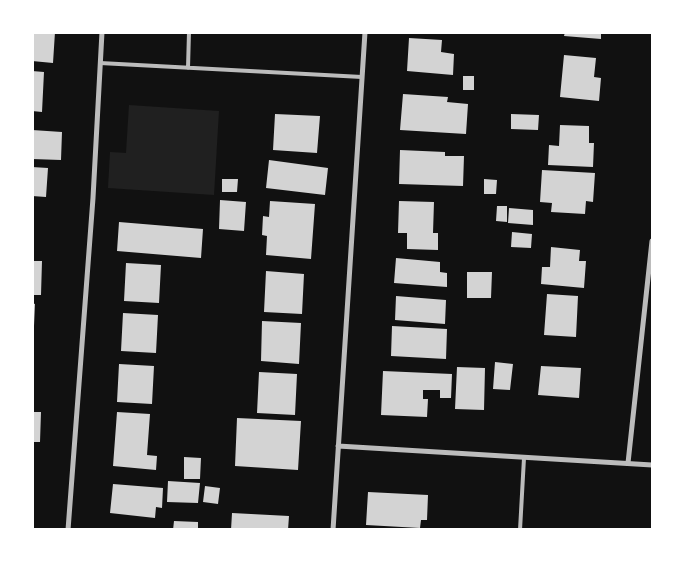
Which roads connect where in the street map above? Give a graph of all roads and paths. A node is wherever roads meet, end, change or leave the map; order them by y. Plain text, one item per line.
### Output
1 (102, 32) edge
2 (189, 32) edge
3 (365, 32) edge
4 (100, 63) junction
5 (188, 68) junction
6 (362, 77) junction
7 (652, 241) edge
8 (338, 446) junction
9 (524, 458) junction
10 (628, 464) junction
11 (652, 465) edge
12 (68, 530) edge
13 (333, 530) edge
14 (520, 530) edge

1 - 4 street
2 - 5 lane
3 - 6 street
4 - 5 lane
4 - 12 street
5 - 6 lane
6 - 8 street
7 - 10 street
8 - 9 street
8 - 13 street
9 - 10 street
9 - 14 lane
10 - 11 street

